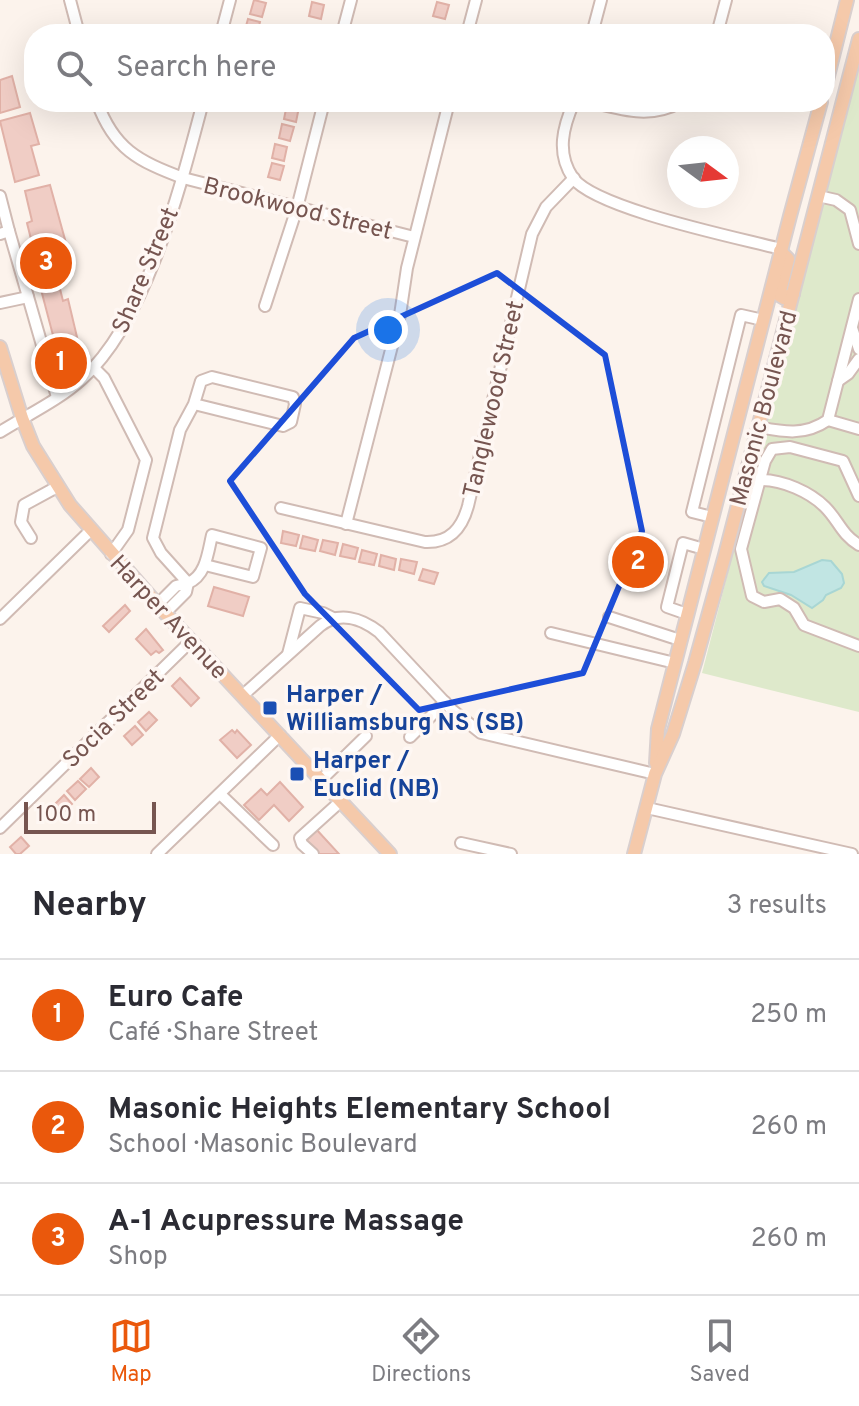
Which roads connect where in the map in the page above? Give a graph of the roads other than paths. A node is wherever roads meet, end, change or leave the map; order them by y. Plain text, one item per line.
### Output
1 (70, 0) edge
2 (230, 0) edge
3 (351, 0) edge
4 (476, 0) edge
5 (601, 0) edge
6 (726, 0) edge
7 (847, 0) edge
8 (76, 24) edge
9 (224, 24) edge
10 (345, 24) edge
11 (470, 24) edge
12 (595, 24) edge
13 (720, 24) edge
14 (859, 39) edge
15 (835, 50) edge
16 (101, 112) edge
17 (200, 112) edge
18 (321, 112) edge
19 (446, 112) edge
20 (570, 112) edge
21 (818, 112) edge
22 (833, 112) edge
23 (831, 148) junction
24 (183, 178) junction
25 (574, 178) junction
26 (0, 196) edge
27 (818, 196) junction
28 (297, 208) junction
29 (4, 232) edge
30 (414, 237) junction
31 (859, 244) edge
32 (781, 250) junction
33 (793, 294) junction
34 (28, 297) junction
35 (859, 299) edge
36 (0, 303) edge
37 (265, 306) dead end
38 (763, 320) junction
39 (852, 327) junction
40 (758, 336) junction
41 (0, 348) edge
42 (859, 349) edge
43 (859, 359) edge
44 (94, 368) junction
45 (838, 381) junction
46 (57, 397) junction
47 (194, 404) junction
48 (22, 418) junction
49 (828, 420) junction
50 (758, 427) junction
51 (859, 429) edge
52 (0, 432) edge
53 (706, 456) junction
54 (726, 462) junction
55 (761, 480) junction
56 (57, 487) junction
57 (859, 496) edge
58 (281, 508) dead end
59 (712, 517) junction
60 (346, 524) junction
61 (90, 531) junction
62 (31, 538) dead end
63 (859, 545) edge
64 (704, 549) junction
65 (111, 554) junction
66 (205, 565) junction
67 (719, 575) junction
68 (188, 583) junction
69 (712, 602) junction
70 (161, 609) junction
71 (687, 614) junction
72 (609, 617) dead end
73 (333, 618) junction
74 (0, 619) edge
75 (551, 633) dead end
76 (680, 640) junction
77 (191, 641) junction
78 (859, 646) edge
79 (287, 655) junction
80 (675, 663) junction
81 (695, 663) junction
82 (242, 696) junction
83 (445, 702) junction
84 (280, 735) junction
85 (366, 736) dead end
86 (410, 737) dead end
87 (655, 774) junction
88 (321, 780) junction
89 (220, 794) junction
90 (341, 801) junction
91 (647, 808) junction
92 (0, 828) edge
93 (461, 843) dead end
94 (273, 845) dead end
95 (382, 851) edge
96 (157, 854) edge
97 (313, 854) edge
98 (511, 854) edge
99 (634, 854) edge
100 (852, 854) edge

1 - 8 street
2 - 9 street
3 - 10 street
4 - 11 street
5 - 12 street
6 - 13 street
7 - 15 main road
14 - 23 main road, Masonic Boulevard
16 - 24 street, Brookwood Street
17 - 24 street, Share Street
18 - 28 street
19 - 30 street
20 - 25 street
21 - 32 main road, Masonic Boulevard
22 - 23 main road
23 - 27 main road, Masonic Boulevard
24 - 28 street, Brookwood Street
24 - 44 street, Share Street
25 - 32 street
25 - 60 street, Tanglewood Street
26 - 29 street
27 - 31 street
27 - 33 main road, Masonic Boulevard
28 - 30 street, Brookwood Street
28 - 37 street
29 - 34 street
30 - 60 street
32 - 33 main road
32 - 38 main road, Masonic Boulevard
33 - 50 main road, Masonic Boulevard
34 - 36 street
34 - 46 street
35 - 39 street
38 - 40 main road, Masonic Boulevard
38 - 53 street
39 - 42 street
39 - 45 street
40 - 50 main road
40 - 54 main road, Masonic Boulevard
41 - 48 main road, Harper Avenue
43 - 45 street
44 - 46 street, Share Street
44 - 65 street
45 - 49 street
46 - 48 street, Share Street
47 - 47 street
47 - 68 street
48 - 52 street, Share Street
48 - 56 main road, Harper Avenue
49 - 50 street
49 - 51 street
50 - 67 main road, Masonic Boulevard
53 - 54 street
53 - 59 street
54 - 59 main road, Masonic Boulevard
55 - 57 street
55 - 63 street
55 - 78 street
56 - 61 main road, Harper Avenue
56 - 62 street
58 - 60 street, Tanglewood Street
59 - 64 main road, Masonic Boulevard
61 - 65 main road, Harper Avenue
61 - 74 street
64 - 67 main road
64 - 71 main road, Masonic Boulevard
64 - 71 street
65 - 70 main road, Harper Avenue
66 - 66 street
66 - 68 street
67 - 69 main road, Masonic Boulevard
68 - 70 street
69 - 71 main road
69 - 81 main road, Masonic Boulevard
70 - 77 main road, Harper Avenue
71 - 76 main road, Masonic Boulevard
72 - 76 street
73 - 79 street
73 - 79 street
73 - 83 street
75 - 80 street
76 - 80 main road, Masonic Boulevard
77 - 82 main road, Harper Avenue
77 - 92 street, Socia Street
79 - 82 street
80 - 81 main road
80 - 87 main road, Masonic Boulevard
81 - 87 main road, Masonic Boulevard
82 - 84 main road, Harper Avenue
83 - 86 street
83 - 87 street
84 - 88 main road, Harper Avenue
84 - 89 street
85 - 88 street
87 - 91 main road, Masonic Boulevard
88 - 90 main road, Harper Avenue
89 - 94 street
89 - 96 street
90 - 95 main road, Harper Avenue
90 - 97 street
91 - 99 main road, Masonic Boulevard
91 - 100 street
93 - 98 street

